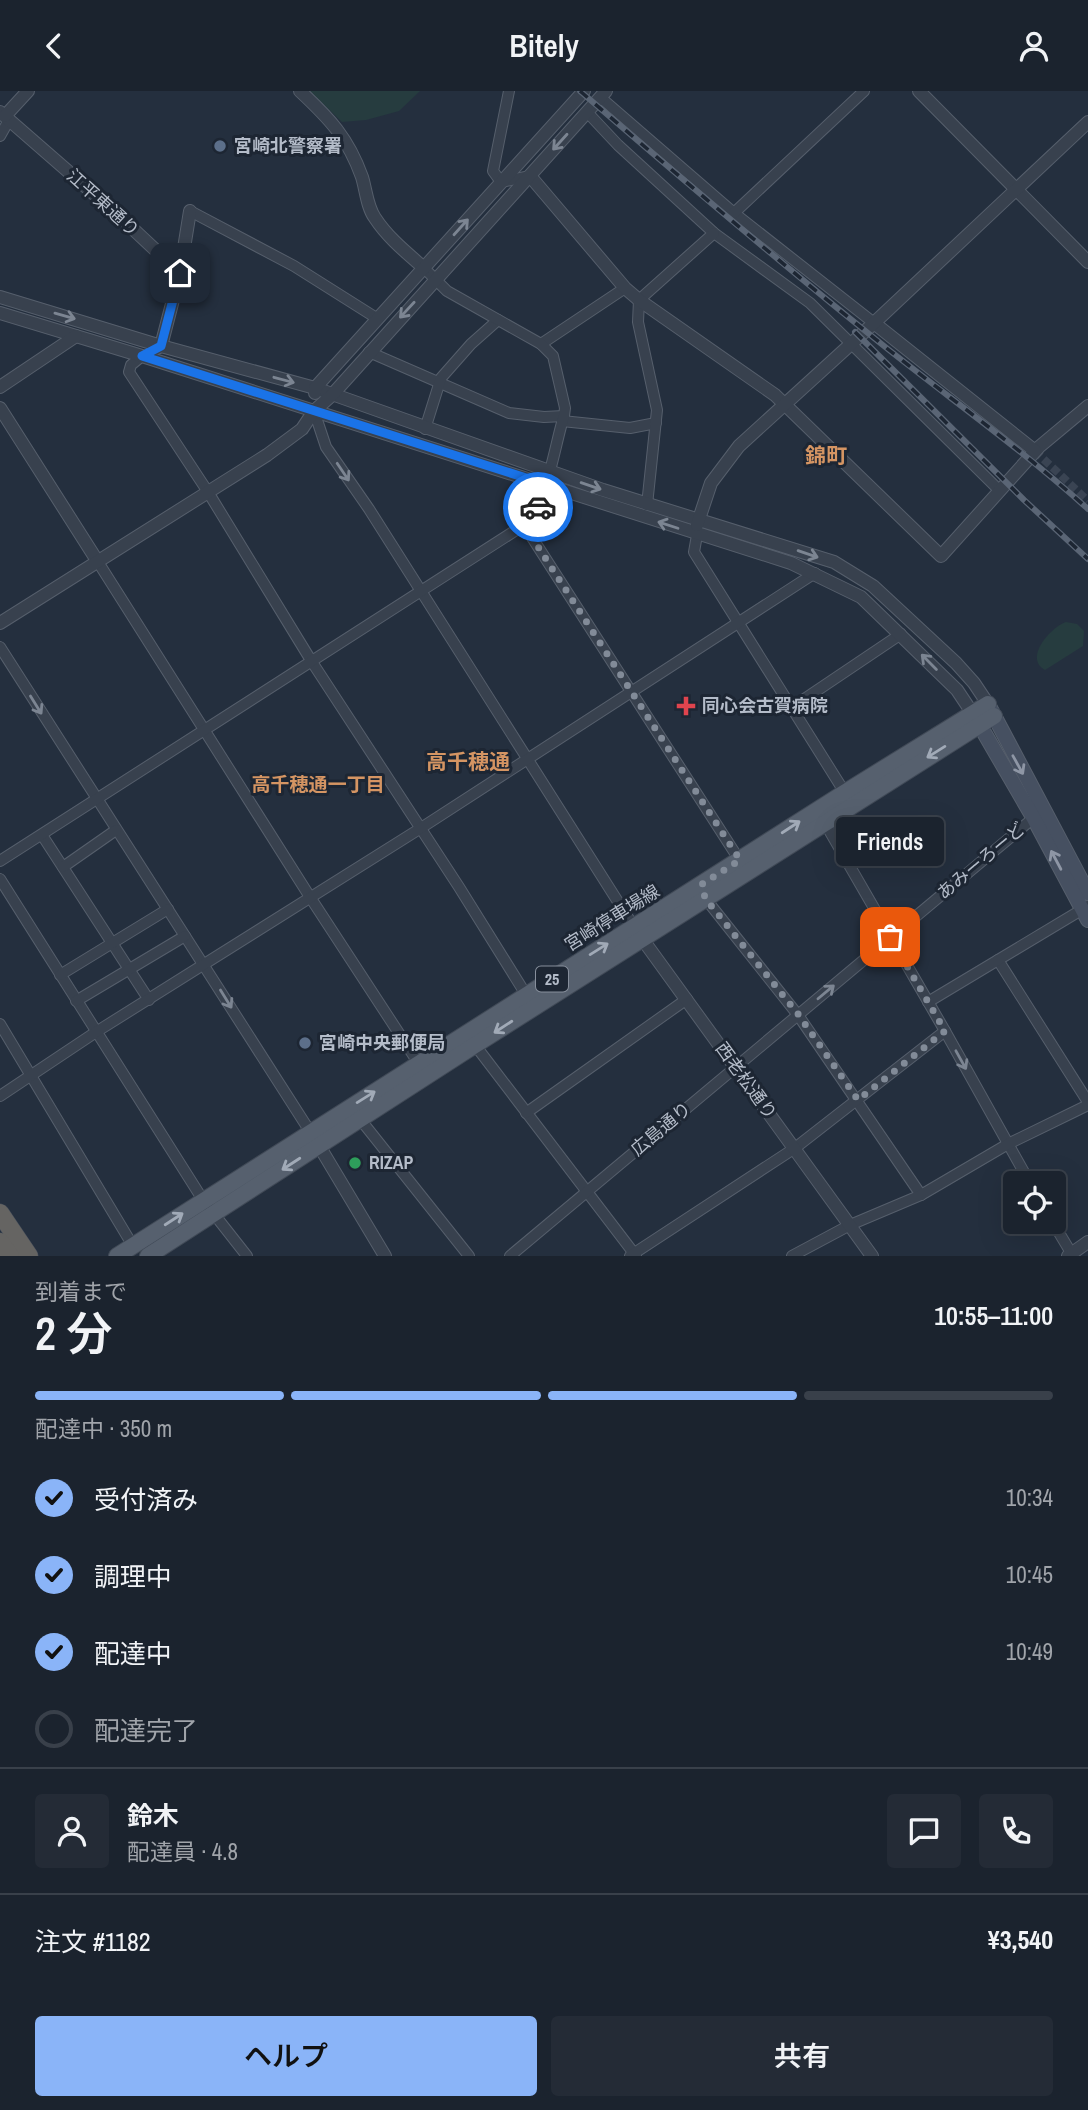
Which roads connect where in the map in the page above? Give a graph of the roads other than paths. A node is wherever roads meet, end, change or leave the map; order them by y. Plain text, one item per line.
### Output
1 (28, 91) edge
2 (300, 91) edge
3 (509, 91) edge
4 (584, 91) edge
5 (863, 91) edge
6 (919, 91) edge
7 (603, 94) edge
8 (587, 112) junction
9 (5, 116) edge
10 (1088, 122) edge
11 (0, 136) edge
12 (530, 176) junction
13 (501, 182) junction
14 (1017, 190) junction
15 (190, 211) joint
16 (734, 213) junction
17 (714, 233) junction
18 (1085, 255) edge
19 (424, 268) junction
20 (180, 273) junction
21 (436, 279) junction
22 (625, 288) junction
23 (0, 297) edge
24 (639, 300) junction
25 (0, 313) edge
26 (378, 319) junction
27 (498, 320) junction
28 (874, 323) junction
29 (76, 336) junction
30 (852, 343) junction
31 (541, 344) junction
32 (161, 346) junction
33 (369, 352) junction
34 (142, 356) junction
35 (439, 384) junction
36 (0, 387) edge
37 (315, 388) junction
38 (332, 395) junction
39 (785, 404) junction
40 (1088, 406) edge
41 (0, 408) edge
42 (314, 411) junction
43 (563, 419) junction
44 (656, 423) junction
45 (425, 429) junction
46 (1035, 451) junction
47 (547, 477) junction
48 (1000, 491) junction
49 (208, 492) junction
50 (647, 505) junction
51 (697, 519) junction
52 (524, 525) junction
53 (697, 535) junction
54 (98, 562) junction
55 (815, 573) junction
56 (420, 592) junction
57 (739, 623) junction
58 (0, 624) edge
59 (901, 634) junction
60 (0, 647) edge
61 (312, 661) junction
62 (632, 691) junction
63 (791, 708) junction
64 (984, 715) junction
65 (205, 731) junction
66 (527, 758) junction
67 (849, 798) junction
68 (97, 800) junction
69 (1038, 814) junction
70 (821, 816) junction
71 (421, 828) junction
72 (116, 830) junction
73 (42, 835) junction
74 (0, 861) edge
75 (743, 866) junction
76 (63, 867) junction
77 (0, 879) edge
78 (703, 891) junction
79 (1088, 893) edge
80 (310, 897) junction
81 (168, 909) junction
82 (1086, 912) edge
83 (638, 933) junction
84 (185, 936) junction
85 (890, 937) junction
86 (113, 943) junction
87 (998, 960) junction
88 (204, 964) junction
89 (129, 969) junction
90 (60, 975) junction
91 (687, 999) junction
92 (149, 1000) junction
93 (76, 1001) junction
94 (530, 1001) junction
95 (928, 1002) junction
96 (798, 1014) junction
97 (0, 1024) edge
98 (945, 1031) junction
99 (96, 1032) junction
100 (475, 1045) junction
101 (736, 1067) junction
102 (423, 1070) junction
103 (30, 1075) junction
104 (0, 1095) edge
105 (858, 1100) junction
106 (1088, 1104) edge
107 (526, 1113) junction
108 (360, 1119) junction
109 (315, 1139) junction
110 (1008, 1144) junction
111 (795, 1148) junction
112 (1023, 1171) edge
113 (586, 1192) junction
114 (921, 1195) junction
115 (203, 1200) junction
116 (0, 1213) edge
117 (213, 1214) junction
118 (850, 1226) junction
119 (1059, 1234) edge
120 (0, 1242) edge
121 (1088, 1242) edge
122 (133, 1246) junction
123 (633, 1255) edge
124 (1071, 1255) edge
125 (9, 1256) edge
126 (29, 1256) edge
127 (117, 1256) edge
128 (148, 1256) edge
129 (247, 1256) edge
130 (385, 1256) edge
131 (469, 1256) edge
132 (510, 1256) edge
133 (792, 1256) edge
134 (872, 1256) edge

1 - 9 street
2 - 19 street
3 - 13 street
4 - 13 street
5 - 16 street
6 - 14 street
7 - 8 street
7 - 16 street
8 -> 12 street
8 - 17 street
9 - 11 street
9 - 20 street, 江平東通り
10 - 14 street
12 - 13 street
12 - 21 street
12 - 22 street
19 -> 13 street
14 - 18 street
14 - 28 street
15 - 20 street
15 - 26 street
16 - 28 street
17 - 24 street
17 - 30 street
19 - 21 street
19 - 26 street
20 - 32 street
21 - 27 street
21 -> 33 street
22 - 24 street
22 - 31 street
23 -> 32 street
24 - 39 street
24 - 44 street
25 - 29 street
26 - 37 street
27 - 31 street
27 - 35 street
28 - 30 street
28 - 46 street
29 - 34 street
29 - 36 street
30 - 39 street
30 - 48 street
31 - 43 street
32 - 34 street
32 -> 37 street
33 - 35 street
33 - 38 street
34 - 42 street
34 - 49 street
35 - 43 street
35 - 45 street
37 - 38 street
37 - 42 street
38 - 42 street
38 - 45 street
39 - 48 street
39 - 51 street
40 - 46 street
41 - 54 street
42 - 47 street
42 - 49 street
42 -> 56 street
43 - 44 street
43 - 47 street
44 - 50 street
45 - 47 street
46 - 48 street
47 -> 50 street
47 - 52 street
53 -> 47 street
49 - 54 street
49 - 61 street
50 - 51 street
51 - 53 street
51 -> 64 street
52 - 56 street
52 - 62 street
53 - 55 street
53 - 57 street
54 - 58 street
54 - 65 street
55 - 57 street
55 - 59 street
56 - 61 street
56 - 66 street
57 - 62 street
57 - 63 street
59 - 63 street
64 -> 59 street
60 -> 68 street
61 - 65 street
61 - 71 street
62 - 66 street
62 - 75 street
63 - 67 street
64 - 67 main road, 宮崎停車場線 / 25
64 - 69 main road
65 - 68 street
65 - 80 street
66 - 71 street
66 - 83 street
67 - 70 main road, 宮崎停車場線 / 25
68 - 72 street
68 - 73 street
69 - 79 main road
82 -> 69 main road
69 - 85 street, あみーろーど
70 - 75 main road, 宮崎停車場線 / 25
70 - 85 street
71 - 80 street
71 - 94 street
72 - 76 street
72 - 81 street
73 - 74 street
73 - 76 street
75 - 78 main road, 宮崎停車場線 / 25
76 - 86 street
77 - 90 street
78 - 83 main road, 宮崎停車場線 / 25
78 - 96 street
80 - 88 street
80 - 102 street
81 - 84 street
81 - 86 street
82 - 87 street
83 - 91 street, 西老松通り
83 - 94 main road, 宮崎停車場線 / 25
84 - 88 street
84 - 89 street
85 - 95 street
96 -> 85 street, あみーろーど
86 - 89 street
86 - 90 street
87 - 95 street
87 - 106 street
88 - 92 street
88 -> 109 street
89 - 92 street
89 - 93 street
90 - 93 street
91 - 101 street, 西老松通り
91 - 107 street
92 - 99 street
93 - 99 street
94 -> 100 main road, 宮崎停車場線 / 25
94 - 102 main road, 宮崎停車場線 / 25
95 - 98 street
96 - 101 street, あみーろーど
96 - 105 street
97 - 103 street
98 - 105 street
98 -> 110 street
99 - 103 street
99 - 115 street
100 - 102 main road, 宮崎停車場線 / 25
100 - 107 street
101 - 111 street, 西老松通り
101 - 113 street, 広島通り
102 - 108 main road, 宮崎停車場線 / 25
109 -> 102 main road, 宮崎停車場線 / 25
103 - 104 street
103 - 122 street
105 - 111 street
105 - 114 street
106 - 110 street
107 - 113 street
108 - 109 main road, 宮崎停車場線 / 25
108 - 131 street
109 - 115 main road, 宮崎停車場線 / 25
109 -> 117 main road, 宮崎停車場線 / 25
109 - 130 street
110 - 112 street
110 - 114 street
111 - 118 street, 西老松通り
111 - 123 street
113 - 123 street
113 - 132 street, 広島通り
114 - 118 street
115 - 117 street
122 -> 115 main road, 宮崎停車場線 / 25
116 - 126 highway
117 - 128 main road, 宮崎停車場線 / 25
117 - 129 street
118 - 133 street
118 - 134 street, 西老松通り
119 - 124 street
120 - 125 highway
121 - 124 street
122 - 127 main road, 宮崎停車場線 / 25

